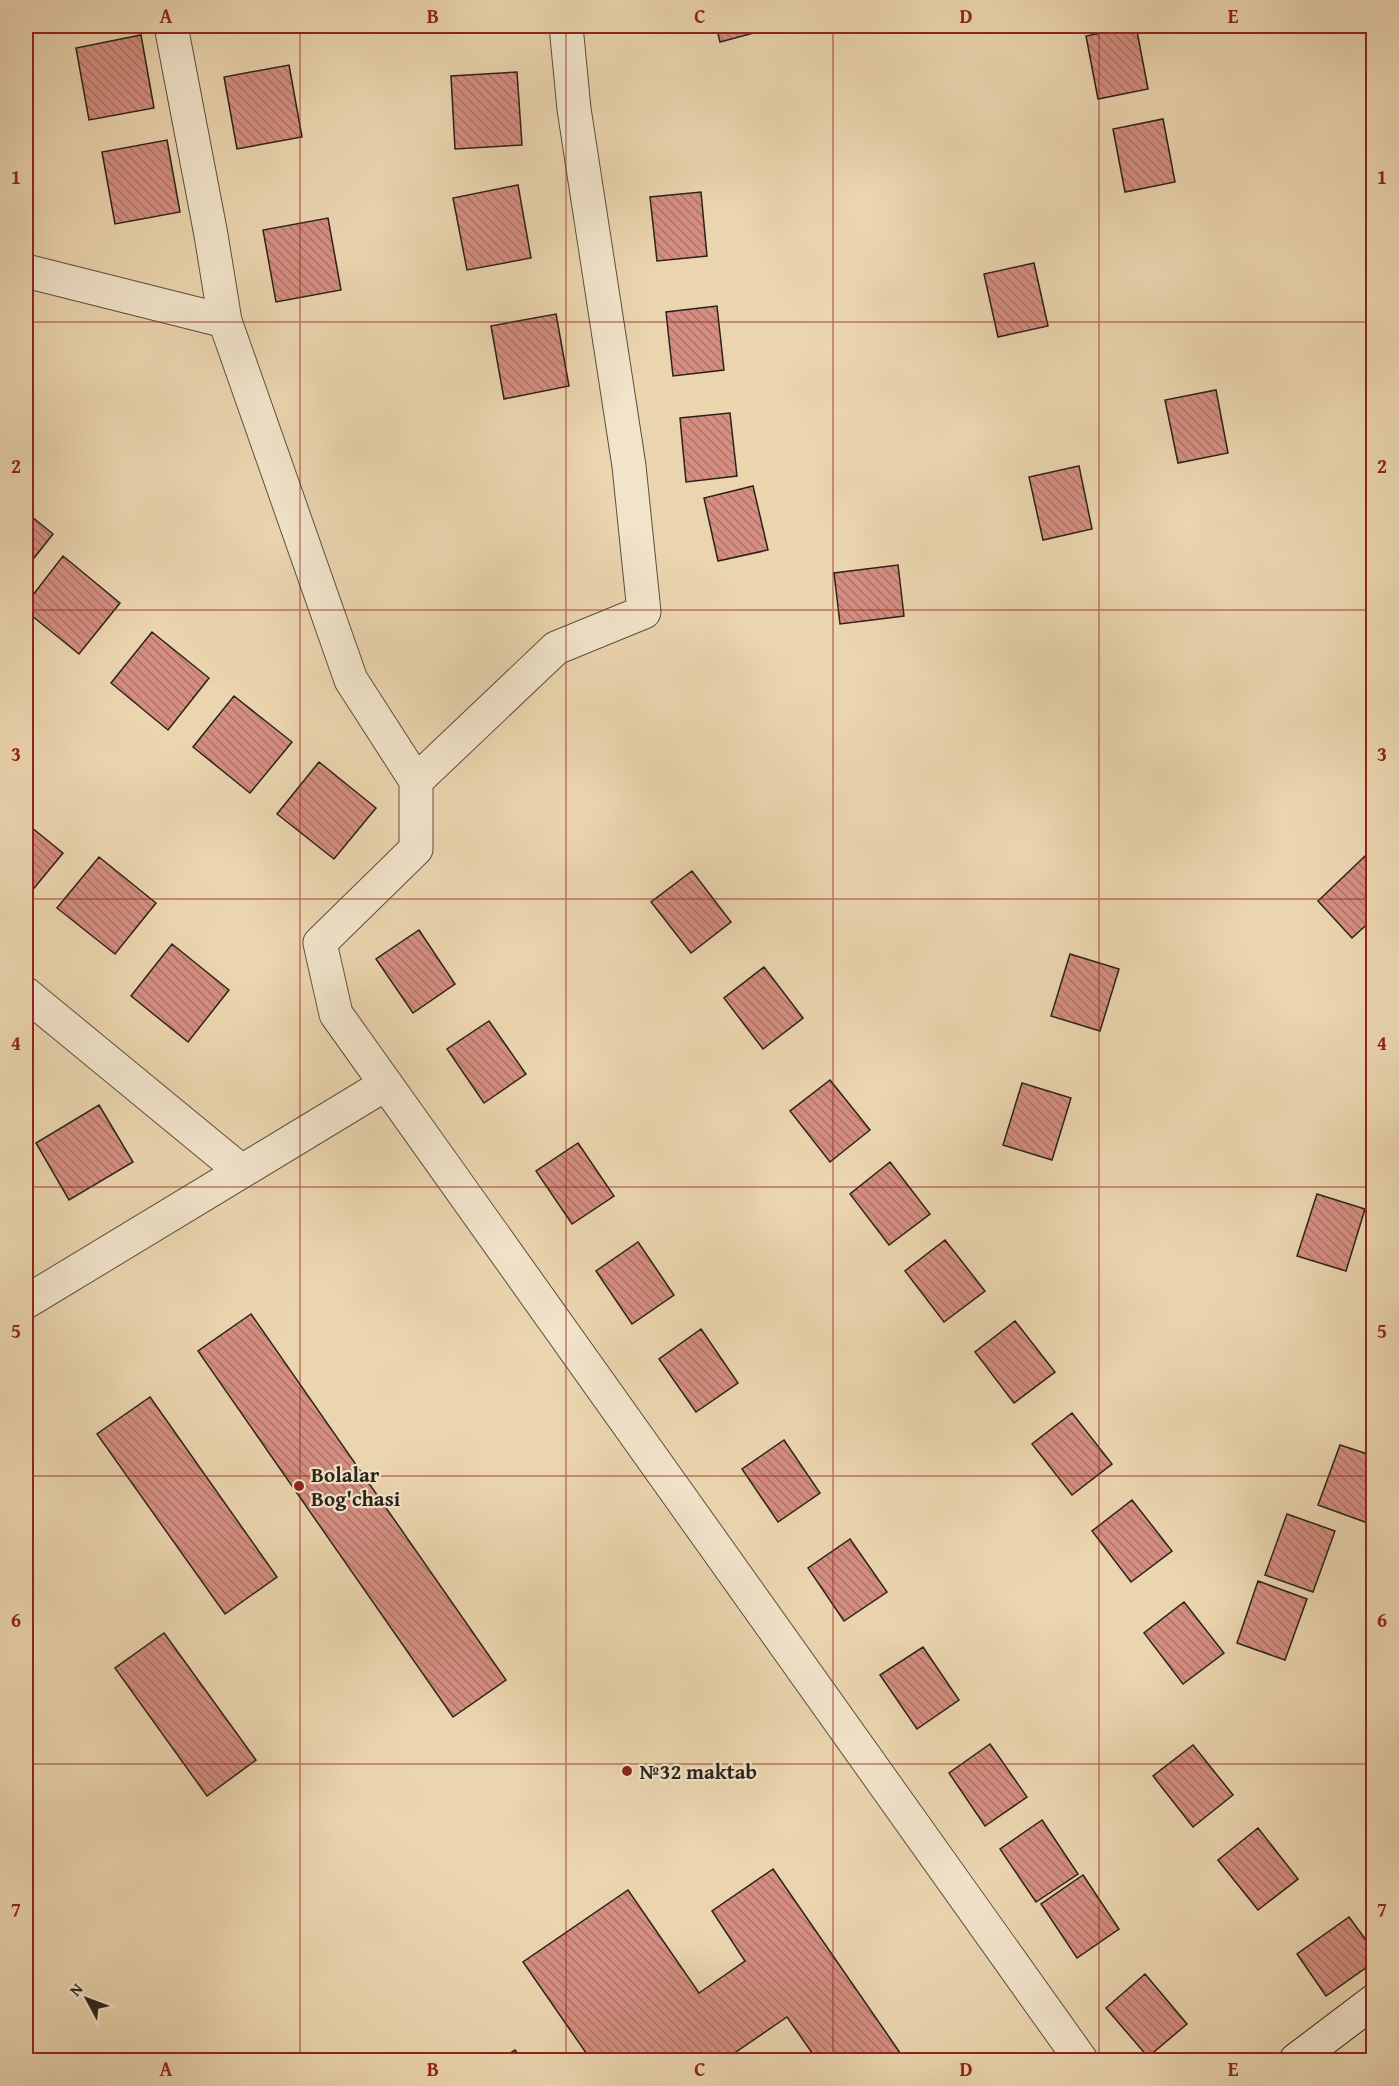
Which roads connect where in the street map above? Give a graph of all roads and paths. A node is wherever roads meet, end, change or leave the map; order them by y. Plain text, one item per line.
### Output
1 (171, 26) edge
2 (566, 26) edge
3 (26, 271) edge
4 (225, 321) junction
5 (416, 782) junction
6 (26, 994) edge
7 (386, 1084) junction
8 (240, 1170) junction
9 (26, 1302) edge
10 (1374, 2001) edge
11 (1081, 2061) edge
12 (1296, 2061) edge

1 - 4 street
2 - 5 street
3 - 4 street
4 - 5 street
5 - 7 street
6 - 8 street
7 - 8 street
7 - 11 street
8 - 9 street
10 - 12 street

